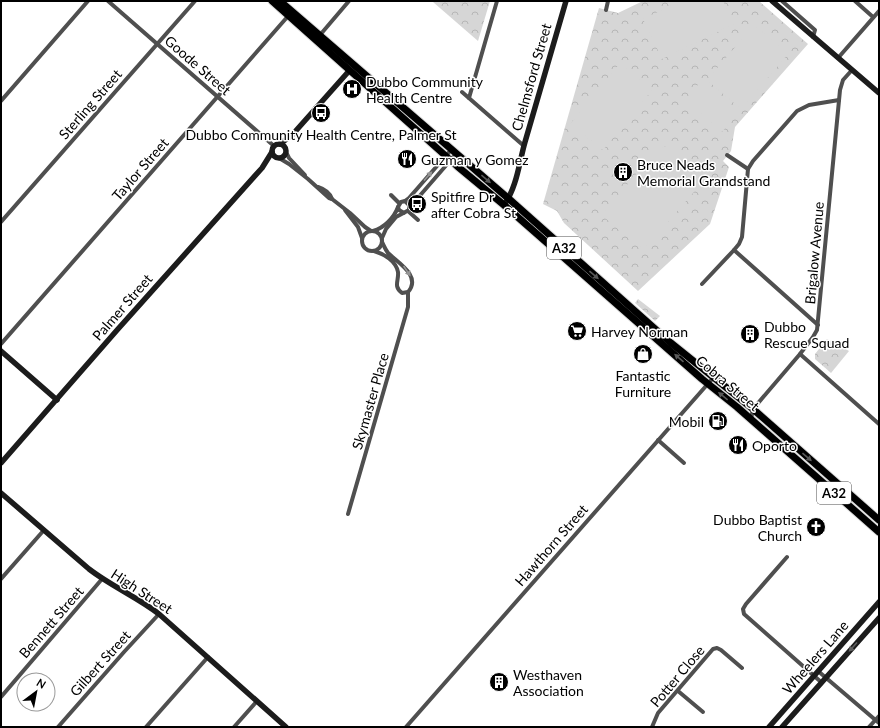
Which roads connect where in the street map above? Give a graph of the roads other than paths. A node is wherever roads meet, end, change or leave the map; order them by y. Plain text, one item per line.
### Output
1 (88, 1) edge
2 (108, 1) edge
3 (195, 1) edge
4 (272, 1) edge
5 (280, 1) edge
6 (349, 1) edge
7 (497, 1) edge
8 (566, 1) edge
9 (608, 1) edge
10 (772, 1) edge
11 (782, 1) edge
12 (855, 1) edge
13 (286, 6) junction
14 (606, 10) dead end
15 (879, 11) edge
16 (289, 16) junction
17 (873, 18) junction
18 (309, 33) junction
19 (320, 35) junction
20 (813, 37) junction
21 (157, 44) junction
22 (341, 54) junction
23 (838, 58) junction
24 (341, 62) junction
25 (852, 70) junction
26 (349, 71) junction
27 (462, 92) dead end
28 (879, 93) edge
29 (218, 97) junction
30 (469, 98) junction
31 (839, 100) junction
32 (1, 101) edge
33 (293, 134) junction
34 (280, 144) junction
35 (274, 146) junction
36 (524, 146) junction
37 (285, 150) junction
38 (272, 152) junction
39 (454, 152) junction
40 (728, 156) dead end
41 (279, 158) junction
42 (448, 158) junction
43 (262, 168) junction
44 (748, 170) junction
45 (308, 179) junction
46 (390, 195) dead end
47 (509, 198) junction
48 (405, 201) junction
49 (399, 205) junction
50 (504, 205) junction
51 (343, 208) junction
52 (407, 210) junction
53 (418, 220) dead end
54 (1, 222) edge
55 (372, 231) junction
56 (362, 238) junction
57 (382, 240) junction
58 (734, 250) junction
59 (374, 251) junction
60 (702, 284) dead end
61 (408, 292) junction
62 (818, 324) junction
63 (1, 344) edge
64 (1, 351) edge
65 (800, 354) junction
66 (713, 378) junction
67 (708, 384) junction
68 (57, 400) junction
69 (753, 409) junction
70 (751, 420) junction
71 (879, 424) edge
72 (658, 440) junction
73 (1, 463) edge
74 (684, 463) dead end
75 (1, 493) edge
76 (348, 514) dead end
77 (879, 520) edge
78 (44, 530) junction
79 (879, 532) edge
80 (787, 557) dead end
81 (1, 579) edge
82 (102, 579) junction
83 (879, 602) edge
84 (159, 614) junction
85 (879, 618) edge
86 (208, 657) junction
87 (742, 668) dead end
88 (818, 671) junction
89 (814, 676) junction
90 (826, 677) junction
91 (821, 682) junction
92 (678, 691) junction
93 (1, 697) edge
94 (257, 701) junction
95 (703, 712) dead end
96 (879, 716) edge
97 (877, 722) edge
98 (60, 726) edge
99 (146, 727) edge
100 (234, 727) edge
101 (286, 727) edge
102 (406, 727) edge
103 (652, 727) edge
104 (769, 727) edge
105 (782, 727) edge
106 (869, 727) edge

1 - 32 street
2 - 21 street, Goode Street
3 - 21 street, Sterling Street
4 - 16 highway, Cobra Street / A32
5 - 13 highway, Cobra Street / A32
6 - 19 street
7 - 30 street
8 - 36 street, Chelmsford Street
9 - 14 street
10 - 20 street
11 - 20 street
12 - 17 street
13 - 16 street
13 - 19 highway, Cobra Street / A32
15 - 17 street
16 - 18 highway, Cobra Street / A32
16 - 29 street, Taylor Street
17 - 23 street
18 - 19 highway
18 - 24 highway, Cobra Street / A32
19 - 22 highway, Cobra Street / A32
19 - 24 highway
20 - 23 street
21 - 29 street, Goode Street
21 - 54 street, Sterling Street
22 - 26 highway
22 - 39 highway, Cobra Street / A32
23 - 25 street
24 - 26 highway, Cobra Street / A32
25 - 28 street
25 - 31 street, Brigalow Avenue
26 - 33 street
26 - 42 highway, Cobra Street / A32
27 - 30 street
29 - 35 street, Goode Street
29 - 63 street, Taylor Street
30 - 36 street
31 - 44 street
31 - 62 street, Brigalow Avenue
33 - 34 street
33 - 37 street
34 - 35 street
34 - 37 street
35 - 38 street
36 - 47 street, Chelmsford Street
37 - 41 street
37 - 45 street
38 - 41 street
38 - 43 street, Palmer Street
39 - 42 street
39 -> 47 highway, Cobra Street / A32
40 - 44 street
41 - 43 street, Palmer Street
41 - 45 street
48 -> 42 street
42 - 50 highway, Cobra Street / A32
42 - 52 street
43 - 68 street, Palmer Street
44 - 58 street
45 - 51 street
46 - 49 street
47 - 50 street, Chelmsford Street
47 -> 66 highway, Cobra Street / A32
48 - 49 street
48 - 52 street
49 - 52 street
49 - 55 street
67 -> 50 highway, Cobra Street / A32
51 - 55 street
51 - 56 street
52 - 53 street
52 - 57 street
55 - 56 street
55 - 57 street
56 - 59 street
57 - 59 street
57 -> 61 street, Skymaster Place
58 - 60 street
58 - 62 street
59 - 61 street
61 - 76 street, Skymaster Place
62 - 65 street, Brigalow Avenue
64 - 68 street
65 - 69 street, Brigalow Avenue
65 - 71 street
66 - 67 street, Hawthorn Street
66 - 69 highway, Cobra Street / A32
70 -> 67 highway, Cobra Street / A32
67 - 72 street, Hawthorn Street
68 - 73 street, Palmer Street
69 - 70 street
69 -> 77 highway, Cobra Street / A32
70 - 79 highway, Cobra Street / A32
72 - 74 street
72 - 102 street, Hawthorn Street
75 - 78 street, High Street
78 - 81 street
78 - 82 street, High Street
80 - 89 street
82 - 84 street, High Street
82 - 93 street, Bennett Street
83 - 88 street, Wheelers Lane
84 - 86 street, High Street
84 - 98 street, Gilbert Street
85 -> 90 street, Wheelers Lane
86 - 94 street, High Street
86 - 99 street
87 - 92 street, Potter Close
88 - 89 street, Wheelers Lane
88 - 90 street
89 - 91 street
89 - 104 street, Wheelers Lane
90 - 91 street, Wheelers Lane
90 - 97 street
91 - 105 street, Wheelers Lane
92 - 95 street
92 - 103 street, Potter Close
94 - 100 street
94 - 101 street, High Street
96 - 97 street
97 - 106 street

